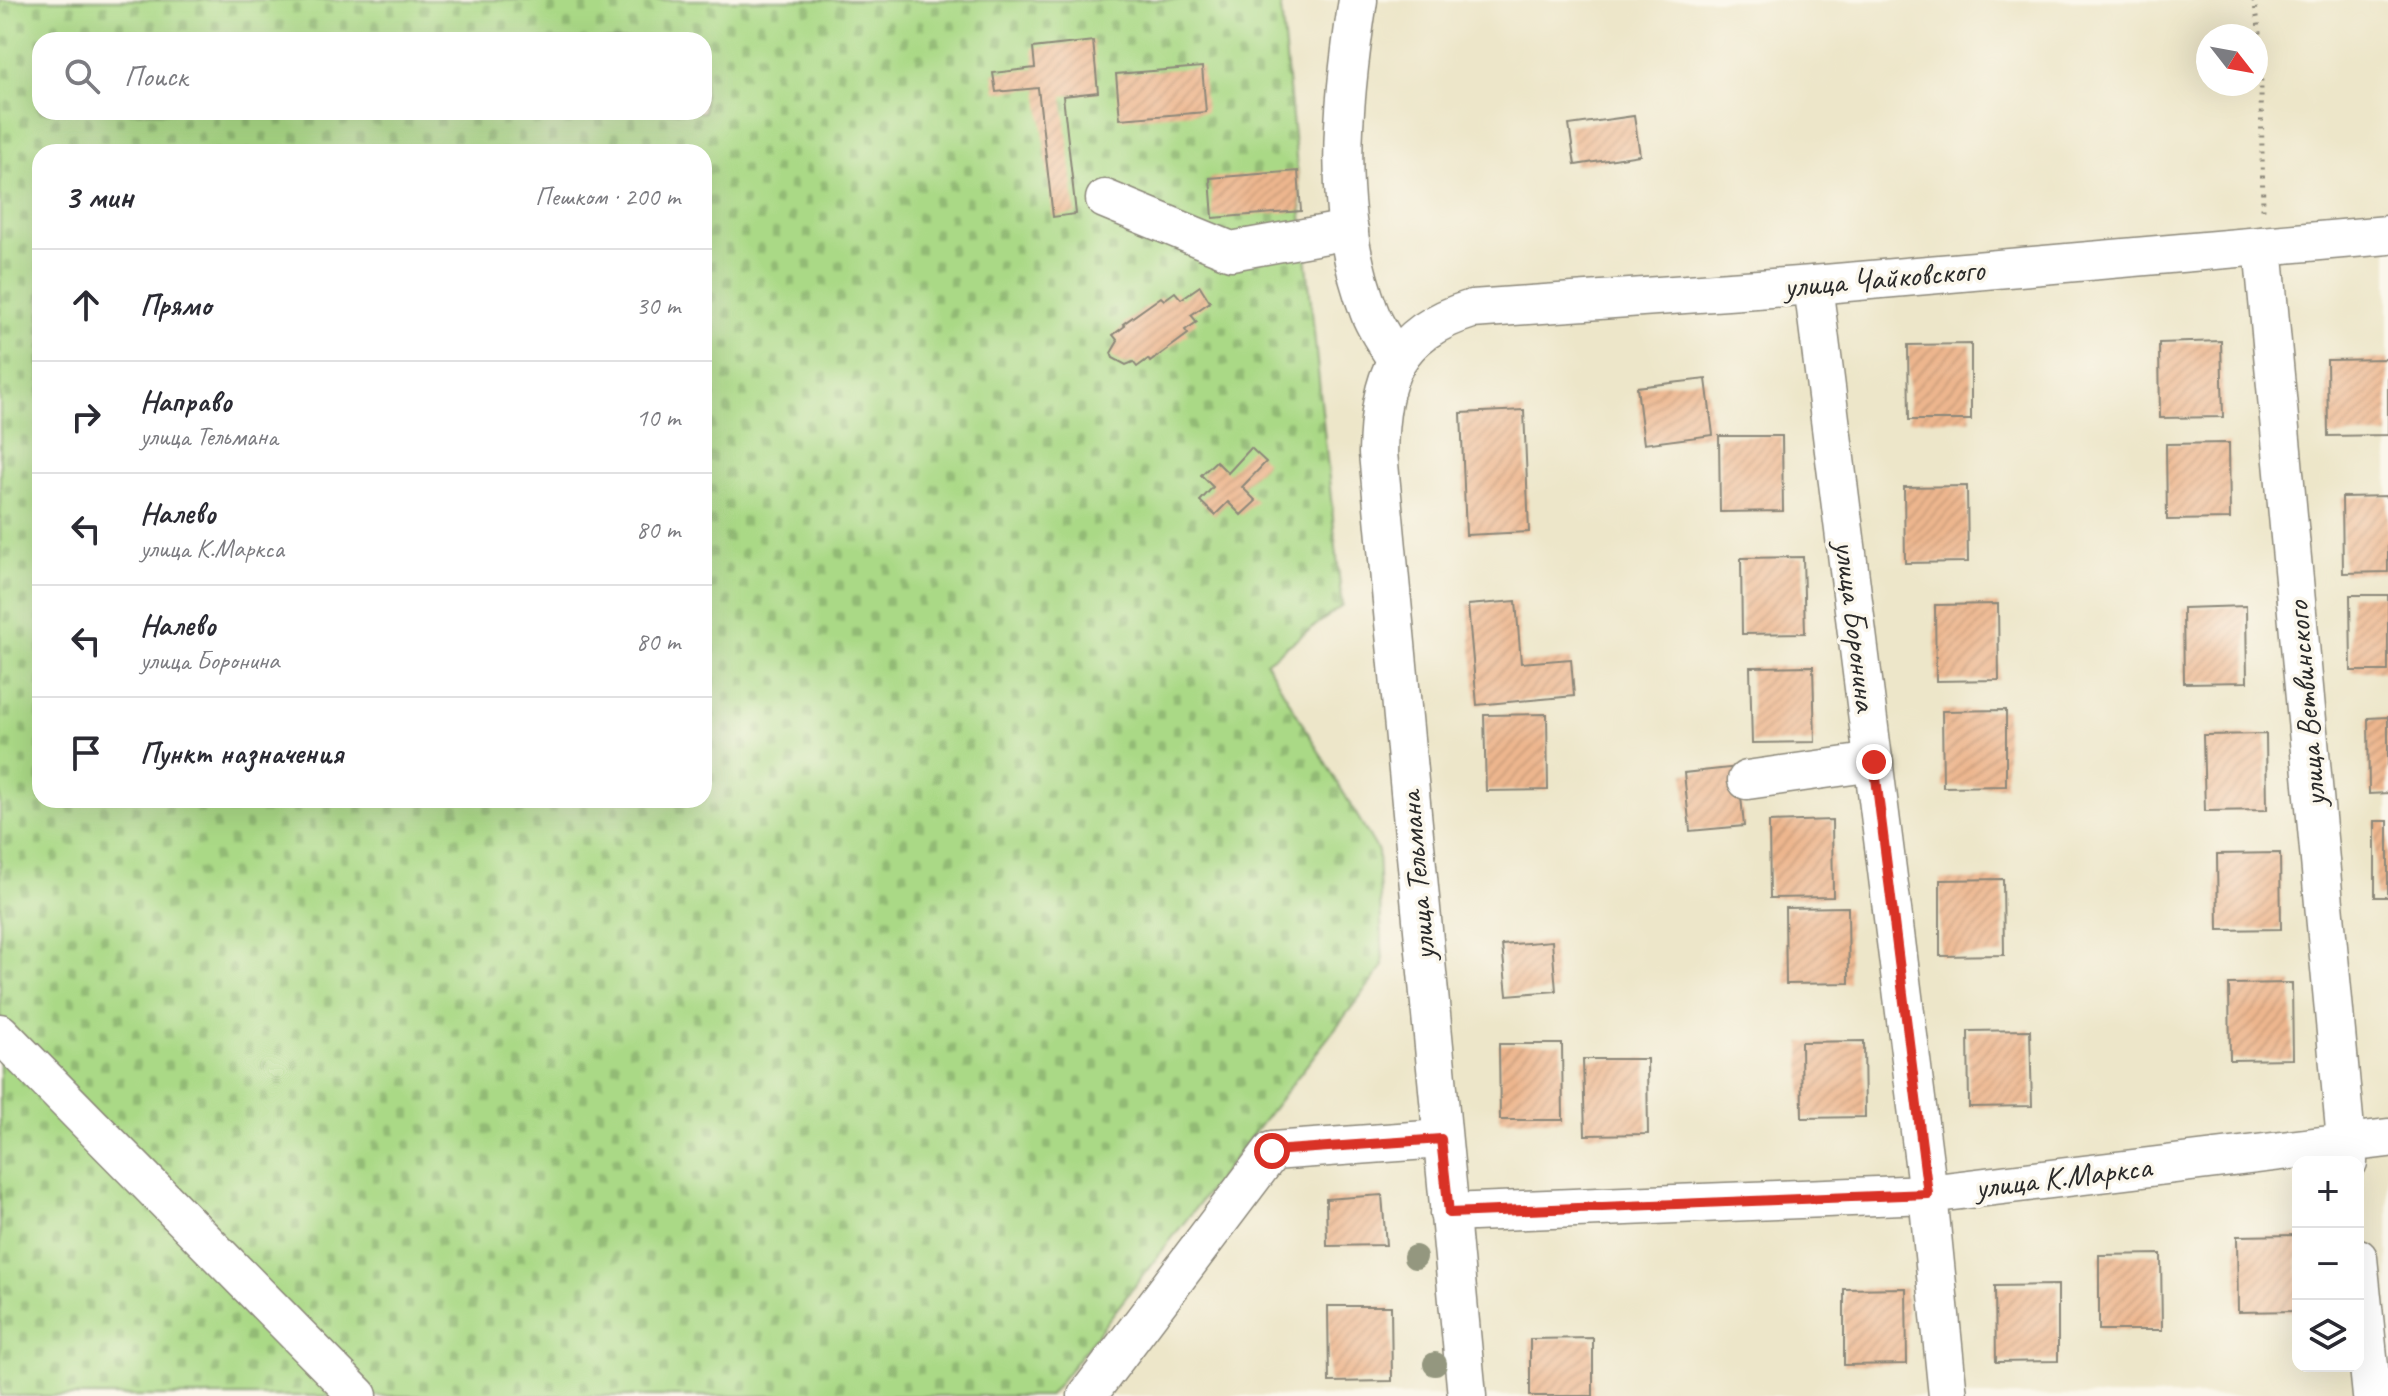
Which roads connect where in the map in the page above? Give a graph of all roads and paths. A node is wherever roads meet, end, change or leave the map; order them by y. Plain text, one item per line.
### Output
1 (1358, 0) edge
2 (2254, 0) edge
3 (1105, 199) dead end
4 (1349, 230) junction
5 (2388, 235) edge
6 (2263, 246) junction
7 (1813, 285) junction
8 (1396, 359) junction
9 (1874, 762) junction
10 (1747, 780) dead end
11 (0, 1033) edge
12 (2388, 1138) edge
13 (1441, 1139) junction
14 (2347, 1151) edge
15 (1928, 1194) junction
16 (1449, 1213) junction
17 (2362, 1300) edge
18 (358, 1396) edge
19 (1087, 1396) edge
20 (1467, 1396) edge
21 (1948, 1396) edge
22 (2372, 1396) edge

1 - 4 street
2 - 6 path
3 - 4 street
4 - 8 street
5 - 6 street, улица Чайковского
6 - 7 street, улица Чайковского
6 - 14 street, улица Ветвинского
7 - 8 street, улица Чайковского
7 - 9 street, улица Боронина
8 - 13 street, улица Тельмана
9 - 10 street
9 - 15 street, улица Боронина
11 - 18 street
12 - 14 street, улица К.Маркса
13 - 16 street, улица Тельмана
13 - 19 street
14 - 15 street, улица К.Маркса
15 - 16 street, улица К.Маркса
15 - 21 street, улица Боронина
16 - 20 street, улица Тельмана
17 - 22 street

